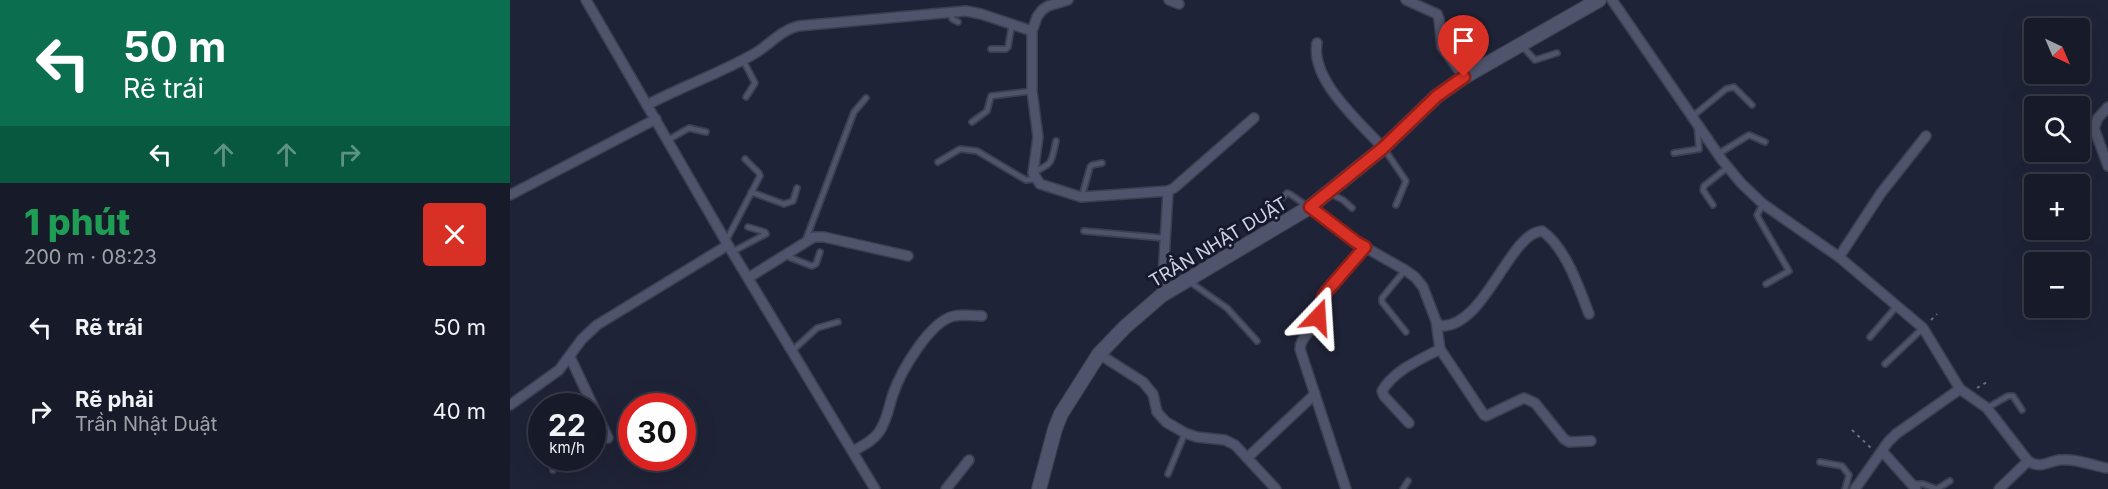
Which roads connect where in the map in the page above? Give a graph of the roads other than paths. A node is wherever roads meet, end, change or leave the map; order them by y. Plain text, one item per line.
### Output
1 (586, 0) edge
2 (1068, 0) edge
3 (1169, 0) edge
4 (1406, 0) edge
5 (1599, 0) edge
6 (1612, 0) edge
7 (1179, 4) dead end
8 (951, 12) junction
9 (958, 22) dead end
10 (1012, 24) junction
11 (1032, 31) junction
12 (1317, 43) dead end
13 (1521, 45) junction
14 (991, 49) dead end
15 (1557, 52) dead end
16 (743, 60) junction
17 (1464, 77) junction
18 (1032, 91) junction
19 (746, 97) dead end
20 (866, 98) dead end
21 (647, 105) junction
22 (1752, 105) dead end
23 (2108, 107) edge
24 (656, 118) junction
25 (1254, 118) dead end
26 (1695, 119) junction
27 (972, 122) dead end
28 (705, 132) dead end
29 (1926, 136) dead end
30 (668, 140) junction
31 (1056, 141) dead end
32 (1765, 142) dead end
33 (1383, 148) junction
34 (1674, 153) dead end
35 (1718, 154) junction
36 (745, 159) dead end
37 (938, 162) dead end
38 (1102, 163) dead end
39 (2108, 166) edge
40 (1728, 167) junction
41 (1034, 176) junction
42 (797, 188) dead end
43 (1168, 191) junction
44 (751, 192) junction
45 (1329, 193) junction
46 (510, 195) edge
47 (1082, 196) junction
48 (1281, 199) dead end
49 (1763, 204) junction
50 (1396, 205) dead end
51 (1713, 205) dead end
52 (1310, 207) junction
53 (1352, 208) dead end
54 (748, 227) dead end
55 (1084, 231) dead end
56 (1164, 237) junction
57 (806, 241) junction
58 (728, 246) junction
59 (1365, 247) junction
60 (820, 252) dead end
61 (784, 255) junction
62 (908, 256) dead end
63 (1839, 257) junction
64 (1405, 270) junction
65 (748, 278) junction
66 (1188, 280) junction
67 (1766, 284) dead end
68 (1162, 295) junction
69 (1898, 306) junction
70 (1589, 314) dead end
71 (982, 316) dead end
72 (1436, 321) junction
73 (838, 322) dead end
74 (1923, 328) junction
75 (1406, 332) dead end
76 (1870, 338) dead end
77 (1257, 341) dead end
78 (1440, 349) junction
79 (792, 351) junction
80 (1099, 354) junction
81 (570, 357) junction
82 (1885, 364) dead end
83 (1960, 389) junction
84 (585, 393) edge
85 (1315, 394) junction
86 (510, 405) edge
87 (1987, 408) junction
88 (2022, 410) dead end
89 (1409, 423) dead end
90 (1185, 433) junction
91 (606, 435) edge
92 (608, 438) dead end
93 (1591, 441) dead end
94 (853, 451) junction
95 (1881, 453) junction
96 (1247, 458) junction
97 (969, 460) dead end
98 (2028, 461) junction
99 (1820, 462) dead end
100 (2107, 468) edge
101 (1168, 474) dead end
102 (1408, 481) dead end
103 (1950, 481) dead end
104 (1915, 487) edge
105 (875, 489) edge
106 (946, 489) edge
107 (1039, 489) edge
108 (1276, 489) edge
109 (1346, 489) edge
110 (1403, 489) edge
111 (1845, 489) edge
112 (1856, 489) edge
113 (1999, 489) edge

1 - 21 street
2 - 11 street
3 - 7 street
4 - 17 street
5 - 13 main road, TRẦN NHẬT DUẬT
6 - 26 street
8 - 9 lane
8 - 10 street
8 - 16 street
10 - 11 street
10 - 14 lane
11 - 18 street
12 - 33 street
13 - 15 lane
13 - 17 main road, TRẦN NHẬT DUẬT
16 - 19 lane
16 - 21 street
17 - 33 main road, TRẦN NHẬT DUẬT
18 - 27 lane
18 - 41 street
20 - 57 lane
21 - 24 street
22 - 26 lane
23 - 39 street
24 - 30 street
24 - 46 street
25 - 43 street
26 - 34 lane
26 - 35 street
28 - 30 lane
29 - 63 street
30 - 58 street
31 - 41 lane
32 - 35 lane
33 - 45 main road, TRẦN NHẬT DUẬT
33 - 50 lane
35 - 40 street
36 - 44 lane
37 - 41 lane
38 - 47 lane
40 - 49 street
40 - 51 lane
41 - 47 street
42 - 44 lane
43 - 47 street
43 - 56 street
44 - 58 lane
45 - 52 main road, TRẦN NHẬT DUẬT
45 - 53 lane
48 - 52 lane
49 - 63 street
49 - 67 lane
52 - 59 street
52 - 66 main road, TRẦN NHẬT DUẬT
54 - 58 lane
55 - 56 lane
56 - 68 street
57 - 61 street
57 - 62 street
58 - 65 street
58 - 81 street
59 - 64 street
59 - 85 street
60 - 61 lane
61 - 65 street
63 - 69 street
64 - 72 street
64 - 75 lane
65 - 79 street
66 - 68 main road, TRẦN NHẬT DUẬT
66 - 77 lane
68 - 80 main road, TRẦN NHẬT DUẬT
69 - 74 street
69 - 76 lane
70 - 72 street
71 - 94 street
72 - 78 street
73 - 79 lane
74 - 82 lane
74 - 83 street
78 - 89 street
78 - 93 street
79 - 94 street
80 - 90 street
80 - 107 main road, TRẦN NHẬT DUẬT
81 - 84 street
81 - 86 street
83 - 87 street
83 - 95 street
85 - 96 street
85 - 109 street
87 - 88 lane
87 - 98 street
90 - 96 street
90 - 101 lane
91 - 92 street
94 - 105 street
95 - 104 street
95 - 112 street
96 - 108 street
97 - 106 street
98 - 100 street
98 - 113 street
99 - 111 lane
102 - 110 lane
103 - 104 lane

